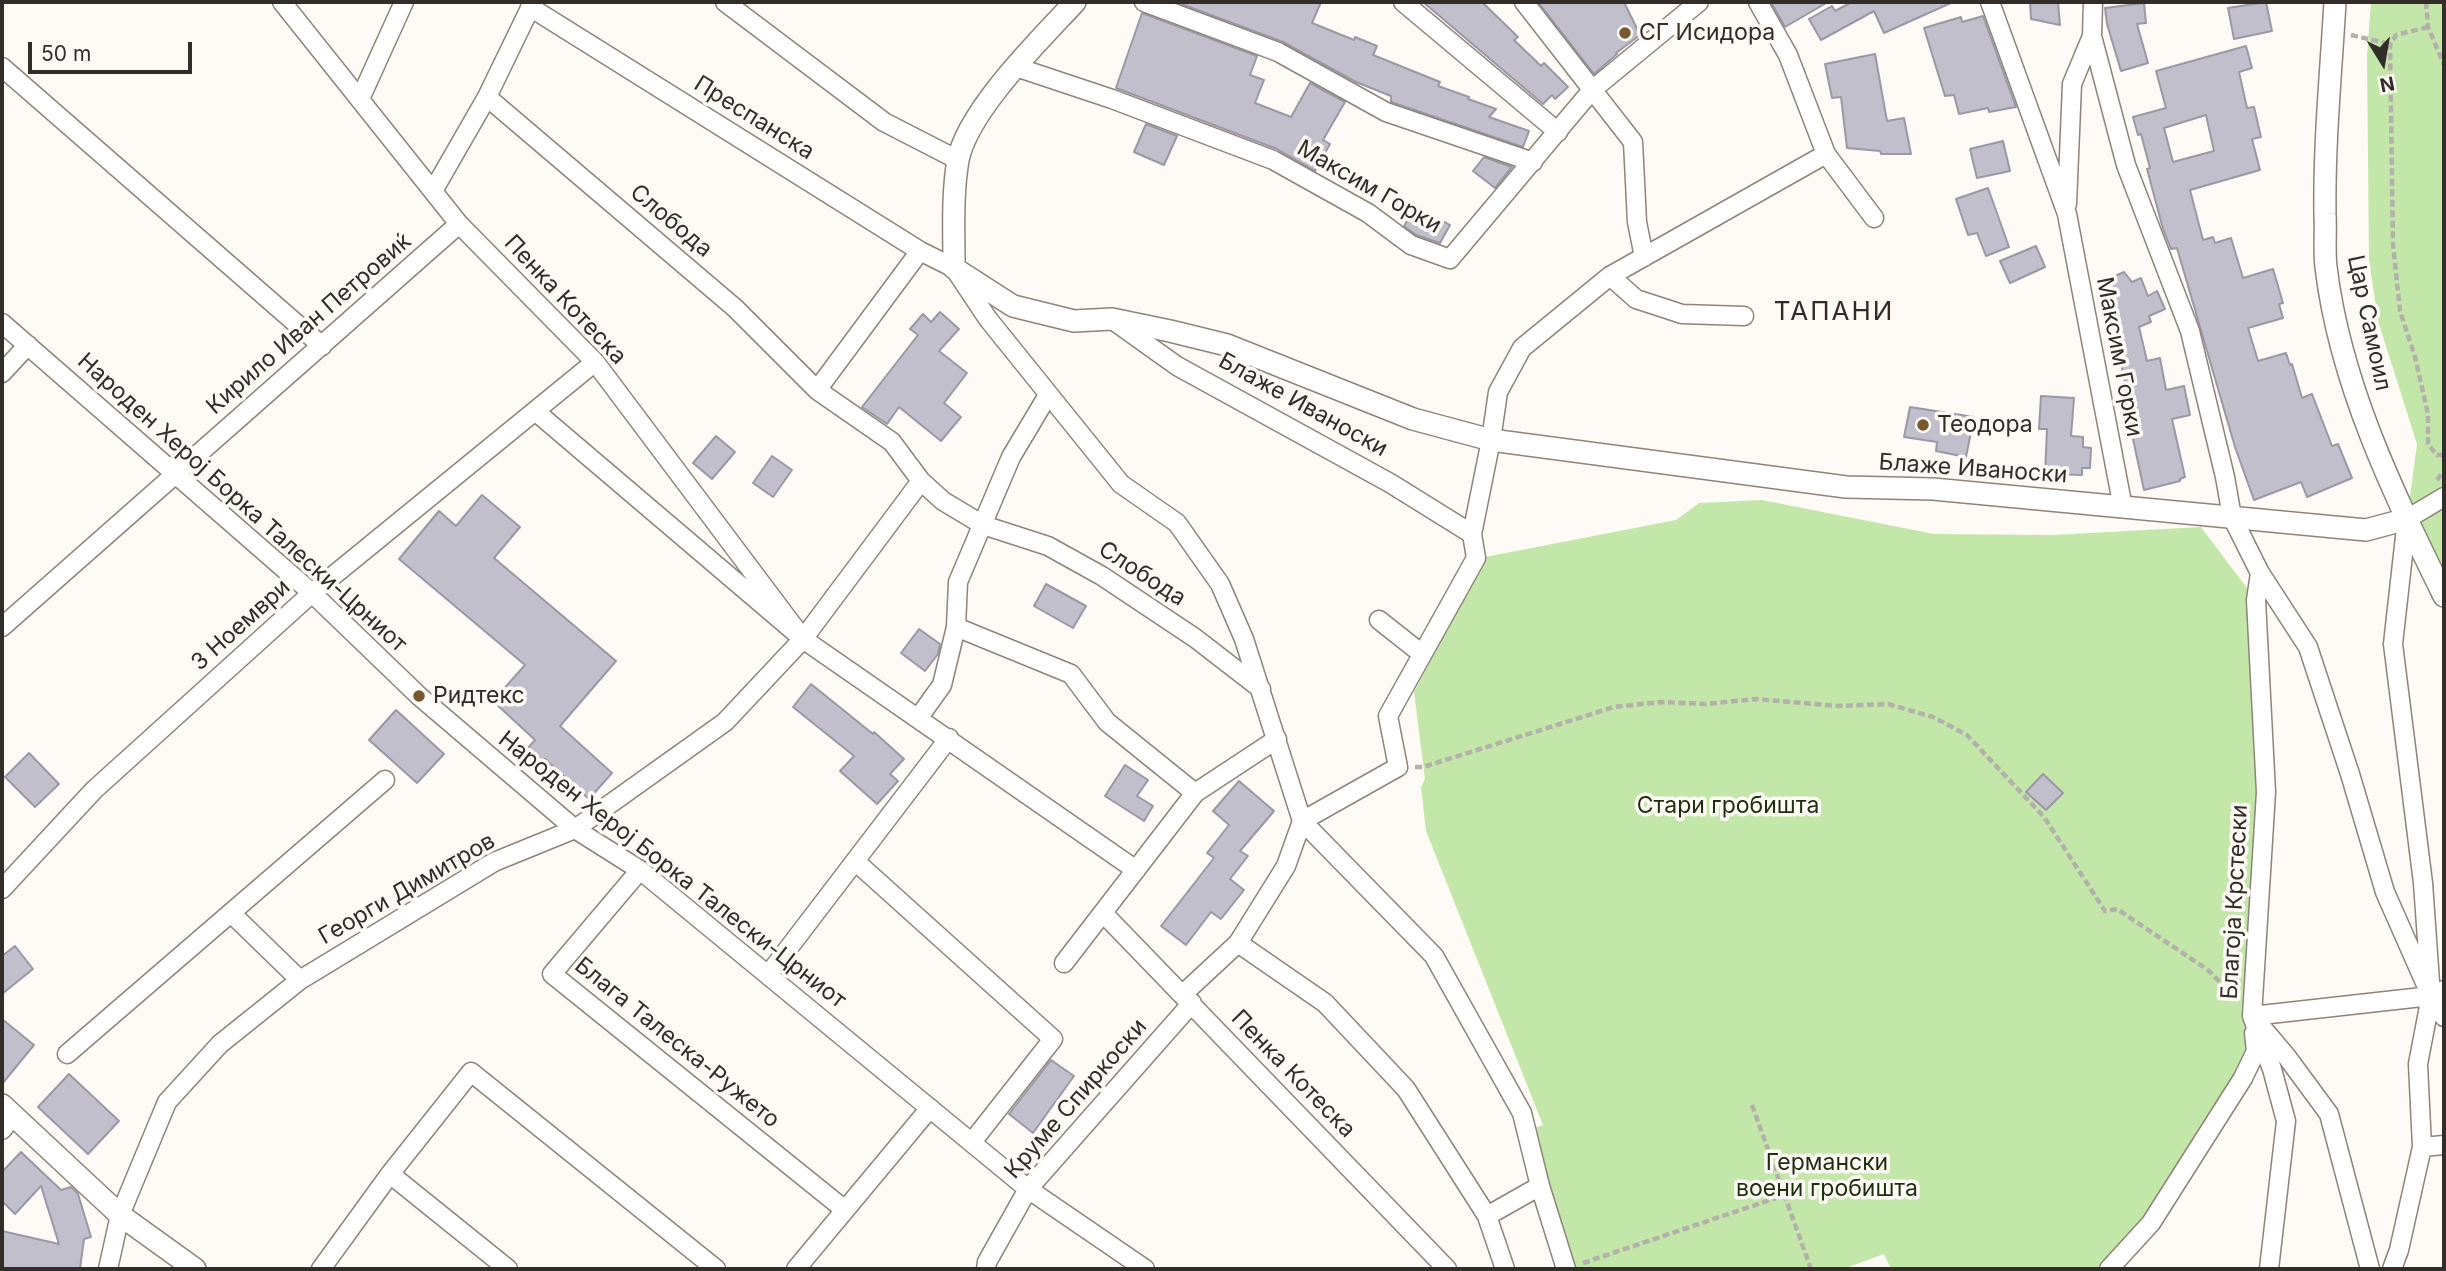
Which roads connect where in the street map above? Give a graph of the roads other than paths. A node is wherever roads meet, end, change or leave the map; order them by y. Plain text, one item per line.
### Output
1 (282, 2) edge
2 (404, 2) edge
3 (725, 2) edge
4 (1075, 2) edge
5 (1144, 2) edge
6 (1403, 2) edge
7 (1524, 2) edge
8 (1758, 2) edge
9 (1990, 2) edge
10 (2093, 2) edge
11 (2334, 2) edge
12 (531, 4) edge
13 (1690, 4) edge
14 (2092, 36) junction
15 (2, 67) edge
16 (1016, 67) junction
17 (1592, 90) junction
18 (487, 97) junction
19 (360, 99) junction
20 (1558, 132) junction
21 (1826, 154) junction
22 (958, 160) junction
23 (1533, 162) junction
24 (433, 191) junction
25 (2067, 214) junction
26 (1874, 218) dead end
27 (459, 224) junction
28 (920, 251) junction
29 (1644, 257) junction
30 (954, 268) junction
31 (1610, 276) junction
32 (1744, 316) dead end
33 (1112, 319) junction
34 (2, 323) edge
35 (28, 345) junction
36 (322, 346) junction
37 (595, 362) junction
38 (2, 373) edge
39 (817, 390) junction
40 (1048, 395) junction
41 (535, 411) junction
42 (1491, 440) junction
43 (175, 473) junction
44 (921, 481) junction
45 (2444, 497) edge
46 (2123, 508) junction
47 (2232, 517) junction
48 (2407, 519) junction
49 (983, 525) junction
50 (1472, 534) junction
51 (2260, 573) junction
52 (312, 593) junction
53 (2444, 596) edge
54 (1379, 620) dead end
55 (2, 627) edge
56 (956, 627) junction
57 (803, 639) junction
58 (1422, 654) junction
59 (1261, 689) junction
60 (919, 717) junction
61 (950, 738) junction
62 (1277, 738) junction
63 (385, 780) dead end
64 (1195, 793) junction
65 (1302, 821) junction
66 (575, 829) junction
67 (855, 861) junction
68 (640, 870) junction
69 (1136, 870) junction
70 (2, 889) edge
71 (231, 913) junction
72 (1103, 913) junction
73 (1238, 943) junction
74 (1064, 962) dead end
75 (768, 975) junction
76 (300, 980) junction
77 (2438, 993) edge
78 (1187, 999) junction
79 (2252, 1016) junction
80 (2444, 1017) edge
81 (67, 1054) dead end
82 (930, 1108) junction
83 (6, 1117) edge
84 (972, 1142) junction
85 (2444, 1145) edge
86 (2422, 1147) junction
87 (390, 1174) junction
88 (1540, 1186) junction
89 (1028, 1189) junction
90 (845, 1210) junction
91 (120, 1215) junction
92 (1487, 1216) junction
93 (990, 1267) edge
94 (108, 1269) edge
95 (195, 1269) edge
96 (321, 1269) edge
97 (508, 1269) edge
98 (716, 1269) edge
99 (796, 1269) edge
100 (1145, 1269) edge
101 (1447, 1269) edge
102 (1505, 1269) edge
103 (1566, 1269) edge
104 (2109, 1269) edge
105 (2269, 1269) edge
106 (2370, 1269) edge
107 (2392, 1269) edge

1 - 19 street, Пенка Котеска
2 - 19 street
3 - 22 street
4 - 16 street
5 - 23 street
6 - 20 street
7 - 17 street
8 - 21 street
9 - 25 street, Максим Горки
10 - 14 street
11 - 48 street, Цар Самоил
12 - 18 street, Преспанска
12 - 28 street, Преспанска
13 - 17 street, Максим Горки
14 - 25 street, Максим Горки
14 - 47 street
15 - 36 street
16 - 22 street
16 - 23 street, Максим Горки
17 - 20 street, Максим Горки
17 - 29 street
18 - 24 street, Преспанска
18 - 39 street, Слобода
19 - 24 street, Пенка Котеска
20 - 23 street, Максим Горки
21 - 26 street
21 - 29 street
22 - 30 street
24 - 27 street, Пенка Котеска
25 - 46 street, Максим Горки
27 - 36 street, Кирило Иван Петровиќ
27 - 37 street, Пенка Котеска
28 - 30 street, Преспанска
28 - 39 street
29 - 31 street
30 - 33 street, Блаже Иваноски
30 - 40 street
31 - 32 street
31 - 42 street
33 - 42 street, Блаже Иваноски
33 - 50 street, Блаже Иваноски
34 - 35 street, Народен Херој Борка Талески-Црниот
35 - 38 street
35 - 43 street, Народен Херој Борка Талески-Црниот
36 - 43 street, Кирило Иван Петровиќ
37 - 41 street, 3 Ноември
37 - 57 street, Пенка Котеска
39 - 44 street, Слобода
40 - 49 street
40 - 59 street
41 - 52 street, 3 Ноември
41 - 57 street, Пенка Котеска
42 - 46 street, Блаже Иваноски
42 - 50 street
43 - 52 street, Народен Херој Борка Талески-Црниот
43 - 55 street, Кирило Иван Петровиќ
44 - 49 street, Слобода
44 - 57 street
45 - 48 street, Блаже Иваноски
46 - 47 street, Блаже Иваноски
47 - 48 street, Блаже Иваноски
47 - 51 street
48 - 53 street, Цар Самоил
48 - 77 street
49 - 56 street
49 - 59 street, Слобода
50 - 58 street
51 - 77 street
51 - 79 street, Благоја Крстески
52 - 66 street, Народен Херој Борка Талески-Црниот
52 - 70 street, 3 Ноември
54 - 58 street
56 - 60 street
56 - 64 street
57 - 60 street, Пенка Котеска
57 - 66 street, Георги Димитров
58 - 65 street
59 - 62 street
60 - 61 street, Пенка Котеска
61 - 67 street
61 - 69 street, Пенка Котеска
62 - 64 street
62 - 65 street
63 - 71 street
64 - 69 street
65 - 73 street, Круме Спиркоски
65 - 88 street
66 - 68 street, Народен Херој Борка Талески-Црниот
66 - 76 street, Георги Димитров
67 - 75 street
67 - 84 street
68 - 75 street, Народен Херој Борка Талески-Црниот
68 - 90 street, Блага Талеска-Ружето
69 - 72 street
71 - 76 street
71 - 81 street
72 - 74 street
72 - 78 street, Пенка Котеска
73 - 78 street, Круме Спиркоски
73 - 92 street
75 - 82 street, Народен Херој Борка Талески-Црниот
76 - 91 street, Георги Димитров
77 - 79 street
77 - 80 street
77 - 86 street
78 - 89 street, Круме Спиркоски
78 - 101 street, Пенка Котеска
79 - 104 street
79 - 105 street, Благоја Крстески
79 - 106 street
82 - 84 street, Народен Херој Борка Талески-Црниот
82 - 90 street
83 - 91 street
84 - 89 street, Народен Херој Борка Талески-Црниот
85 - 86 street
86 - 107 street
87 - 96 street
87 - 97 street
87 - 98 street
88 - 92 street
88 - 103 street
89 - 93 street, Круме Спиркоски
89 - 100 street, Народен Херој Борка Талески-Црниот
90 - 99 street
91 - 94 street, Георги Димитров
91 - 95 street
92 - 102 street

